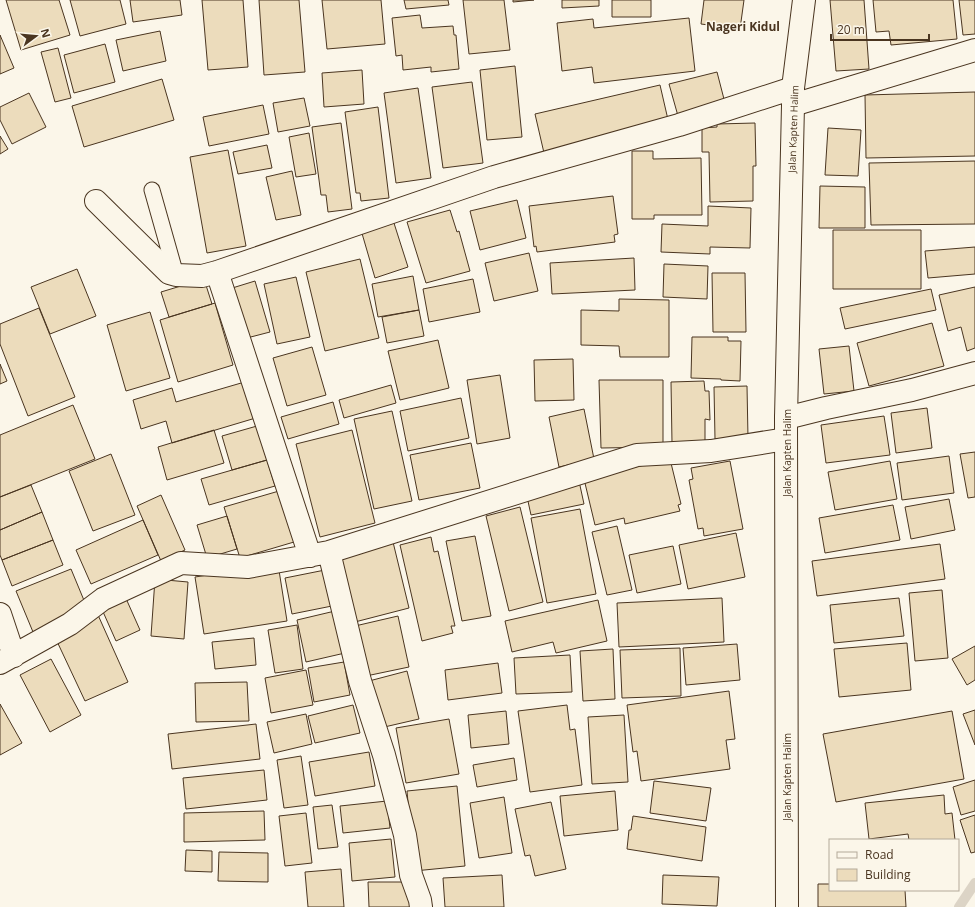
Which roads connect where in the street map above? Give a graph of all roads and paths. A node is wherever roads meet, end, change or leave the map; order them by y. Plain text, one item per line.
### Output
1 (804, 0) edge
2 (975, 50) edge
3 (793, 97) junction
4 (152, 190) dead end
5 (96, 201) dead end
6 (217, 272) junction
7 (176, 275) junction
8 (975, 373) edge
9 (786, 418) junction
10 (786, 439) junction
11 (320, 554) junction
12 (0, 614) edge
13 (7, 660) edge
14 (421, 907) edge
15 (787, 907) edge

1 - 3 street, Jalan Kapten Halim
2 - 3 street
3 - 6 street
3 - 9 street, Jalan Kapten Halim
4 - 7 lane
5 - 7 street
6 - 7 street
6 - 11 street
8 - 9 street
9 - 10 street, Jalan Kapten Halim
10 - 11 street
10 - 15 street, Jalan Kapten Halim
11 - 13 street
11 - 14 street
12 - 13 street

